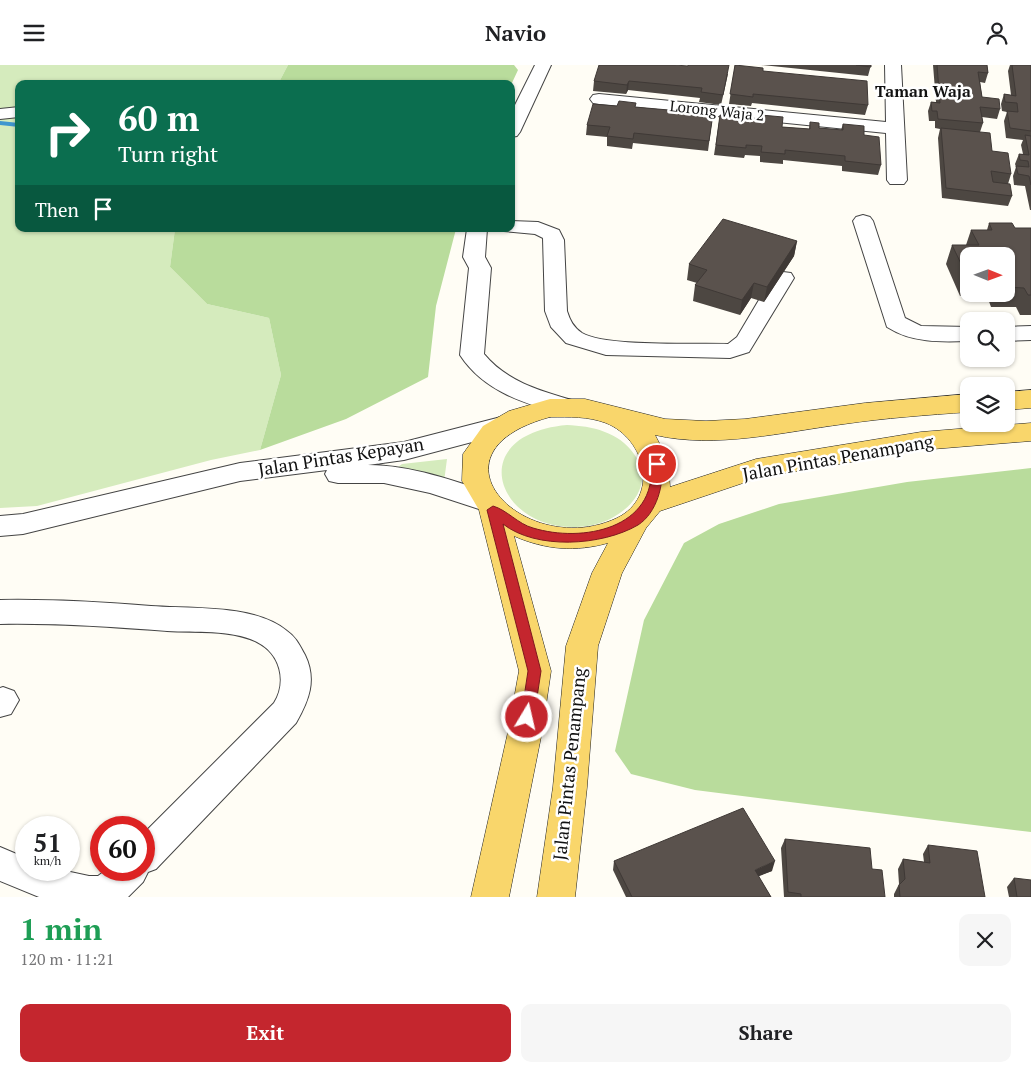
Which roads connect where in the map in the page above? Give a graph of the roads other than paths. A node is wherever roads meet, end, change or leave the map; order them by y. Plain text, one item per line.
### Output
1 (544, 65) edge
2 (894, 65) edge
3 (599, 99) dead end
4 (15, 112) edge
5 (0, 114) edge
6 (515, 124) edge
7 (894, 128) junction
8 (896, 180) dead end
9 (863, 221) dead end
10 (515, 227) edge
11 (477, 232) edge
12 (474, 257) junction
13 (783, 278) edge
14 (1015, 333) edge
15 (1031, 333) edge
16 (960, 334) edge
17 (1031, 399) edge
18 (1015, 400) edge
19 (960, 404) edge
20 (566, 407) junction
21 (601, 413) junction
22 (504, 423) junction
23 (1031, 432) edge
24 (240, 472) junction
25 (489, 506) junction
26 (642, 513) junction
27 (0, 526) edge
28 (0, 611) edge
29 (155, 846) edge
30 (0, 864) edge
31 (121, 881) edge
32 (490, 897) edge
33 (556, 897) edge

1 - 6 street
2 - 7 street
3 - 7 street, Lorong Waja 2
4 - 5 street
7 - 8 street
9 - 16 street
10 - 13 street
11 - 12 street
12 - 20 street
12 - 22 street
14 - 15 street
17 - 18 main road
19 - 21 main road, Jalan Pintas Penampang
20 - 21 main road
20 - 22 main road
21 - 26 main road
22 - 24 street, Jalan Pintas Kepayan
22 - 25 main road
23 - 26 main road, Jalan Pintas Penampang
24 - 25 street, Jalan Pintas Kepayan
24 - 27 street, Jalan Pintas Kepayan
25 - 26 main road
25 - 32 main road
26 - 33 main road, Jalan Pintas Penampang
28 - 29 street
30 - 31 street

